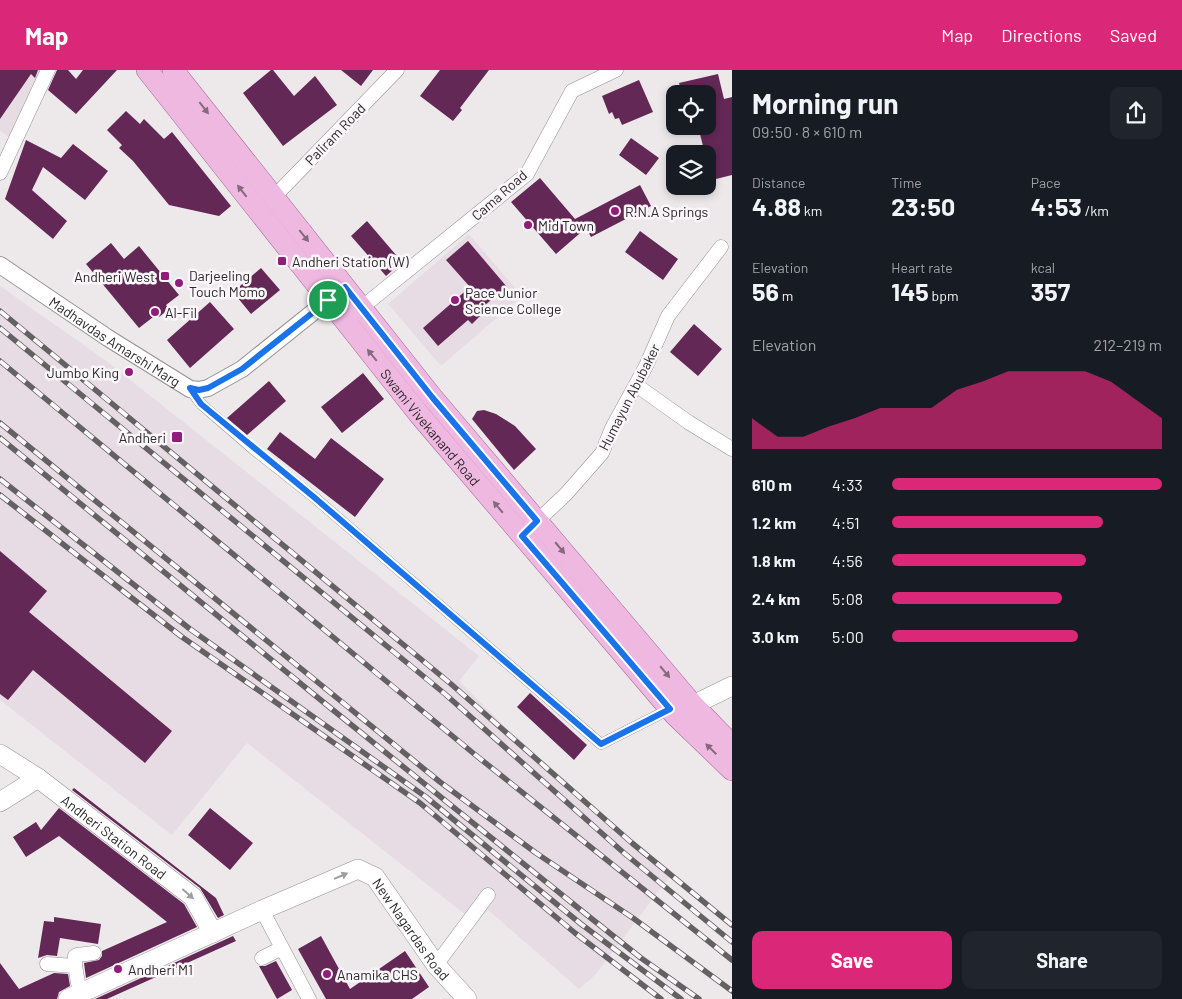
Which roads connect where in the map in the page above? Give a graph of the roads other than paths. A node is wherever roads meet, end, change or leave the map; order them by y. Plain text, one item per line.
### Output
1 (48, 70) edge
2 (146, 70) edge
3 (174, 70) edge
4 (398, 70) edge
5 (616, 70) edge
6 (6, 143) edge
7 (0, 173) edge
8 (274, 197) junction
9 (721, 246) dead end
10 (0, 265) edge
11 (345, 287) junction
12 (328, 300) junction
13 (362, 308) junction
14 (345, 322) junction
15 (636, 385) junction
16 (190, 388) junction
17 (732, 449) edge
18 (537, 521) junction
19 (522, 536) junction
20 (732, 686) edge
21 (693, 706) junction
22 (670, 709) junction
23 (732, 745) edge
24 (0, 754) edge
25 (732, 770) edge
26 (38, 778) junction
27 (0, 802) edge
28 (488, 895) dead end
29 (262, 910) junction
30 (213, 933) junction
31 (282, 948) junction
32 (94, 953) dead end
33 (262, 958) dead end
34 (47, 964) dead end
35 (291, 965) junction
36 (436, 965) junction
37 (75, 966) junction
38 (74, 996) edge
39 (309, 999) edge
40 (318, 999) edge
41 (467, 999) edge

1 - 6 street
12 -> 2 main road, Swami Vivekanand Road
3 -> 8 main road, Swami Vivekanand Road
4 - 8 street, Paliram Road
5 - 13 street, Cama Road
6 - 7 street
8 -> 11 main road, Swami Vivekanand Road
9 - 15 street, Humayun Abubaker
10 - 16 street, Madhavdas Amarshi Marg
11 - 12 street, Madhavdas Amarshi Marg
11 - 13 main road, Swami Vivekanand Road
12 - 14 main road, Swami Vivekanand Road
12 - 16 street, Madhavdas Amarshi Marg
13 - 14 street, Cama Road
13 - 18 main road, Swami Vivekanand Road
19 -> 14 main road, Swami Vivekanand Road
15 - 17 street
15 - 18 street, Humayun Abubaker
16 - 22 street
18 - 19 street, Humayun Abubaker
18 -> 21 main road, Swami Vivekanand Road
19 - 22 main road, Swami Vivekanand Road
20 - 21 main road
21 - 23 main road, Swami Vivekanand Road
25 -> 22 main road, Swami Vivekanand Road
24 - 26 main road, Andheri Station Road
26 - 27 main road
26 -> 30 main road, Andheri Station Road
28 - 36 street
29 - 30 main road, New Nagardas Road
29 - 31 street
29 -> 36 main road, New Nagardas Road
30 - 38 main road, New Nagardas Road
31 - 33 street
31 - 35 street
32 - 37 street
34 - 37 street
35 - 39 street
35 - 40 street
36 - 41 main road, New Nagardas Road
37 - 38 street

